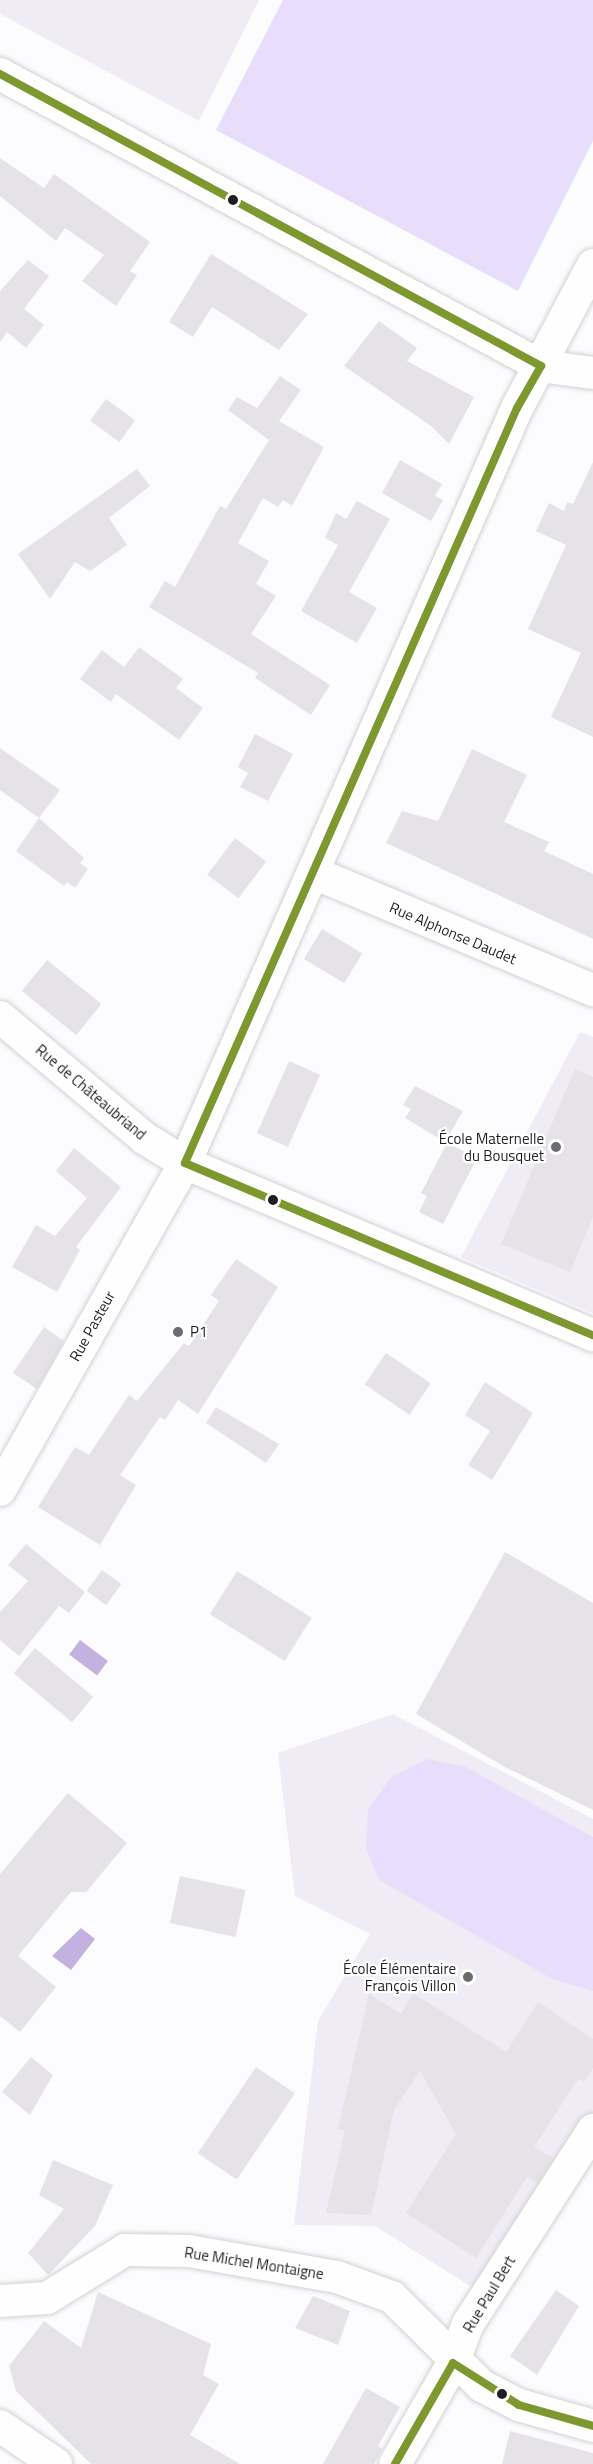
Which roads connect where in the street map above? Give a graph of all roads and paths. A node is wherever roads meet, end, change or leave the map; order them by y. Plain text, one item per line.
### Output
1 (0, 74) edge
2 (593, 265) edge
3 (541, 366) junction
4 (593, 373) edge
5 (314, 873) junction
6 (593, 990) edge
7 (0, 1017) edge
8 (185, 1162) junction
9 (593, 1335) edge
10 (0, 1490) edge
11 (593, 2130) edge
12 (0, 2301) edge
13 (453, 2363) junction
14 (0, 2426) edge
15 (593, 2426) edge
16 (56, 2464) edge
17 (395, 2464) edge

1 - 3 street
2 - 3 street, Rue Pasteur
3 - 4 street
3 - 5 street, Rue Pasteur
5 - 6 street, Rue Alphonse Daudet
5 - 8 street, Rue Pasteur
7 - 8 street, Rue de Châteaubriand
8 - 9 street, Rue de Châteaubriand
8 - 10 street, Rue Pasteur
11 - 13 street, Rue Paul Bert
12 - 13 street, Rue Michel Montaigne
13 - 15 street, Rue Michel Montaigne
13 - 17 street, Rue Paul Bert
14 - 16 street

